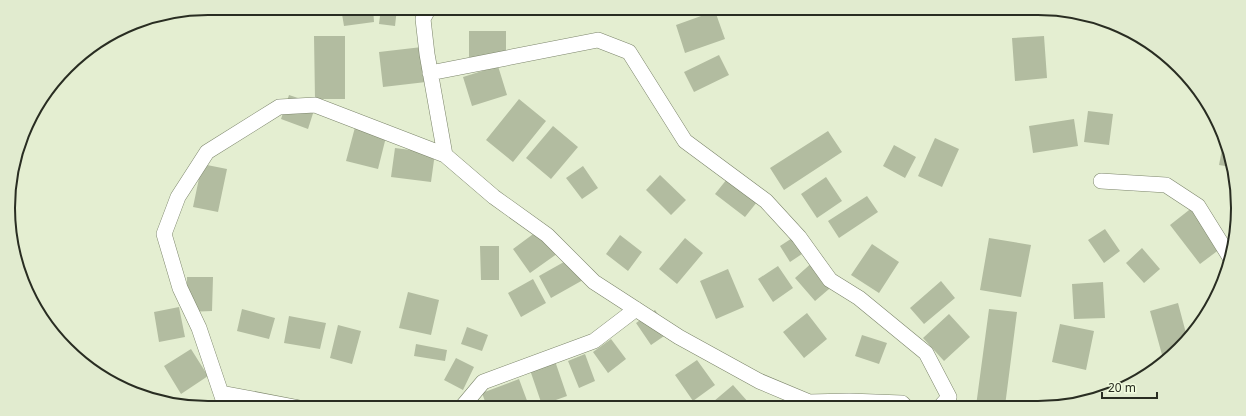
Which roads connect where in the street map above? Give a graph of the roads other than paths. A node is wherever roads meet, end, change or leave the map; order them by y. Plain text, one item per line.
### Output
1 (425, 15) edge
2 (430, 73) junction
3 (445, 155) junction
4 (1101, 182) dead end
5 (1226, 251) edge
6 (636, 309) junction
7 (221, 393) junction
8 (224, 401) edge
9 (263, 401) edge
10 (468, 401) edge
11 (799, 401) edge
12 (945, 401) edge

1 - 2 street
2 - 3 street
2 - 12 street
3 - 6 street
3 - 7 street
4 - 5 street
6 - 10 street
6 - 11 street
7 - 8 street
7 - 9 street

